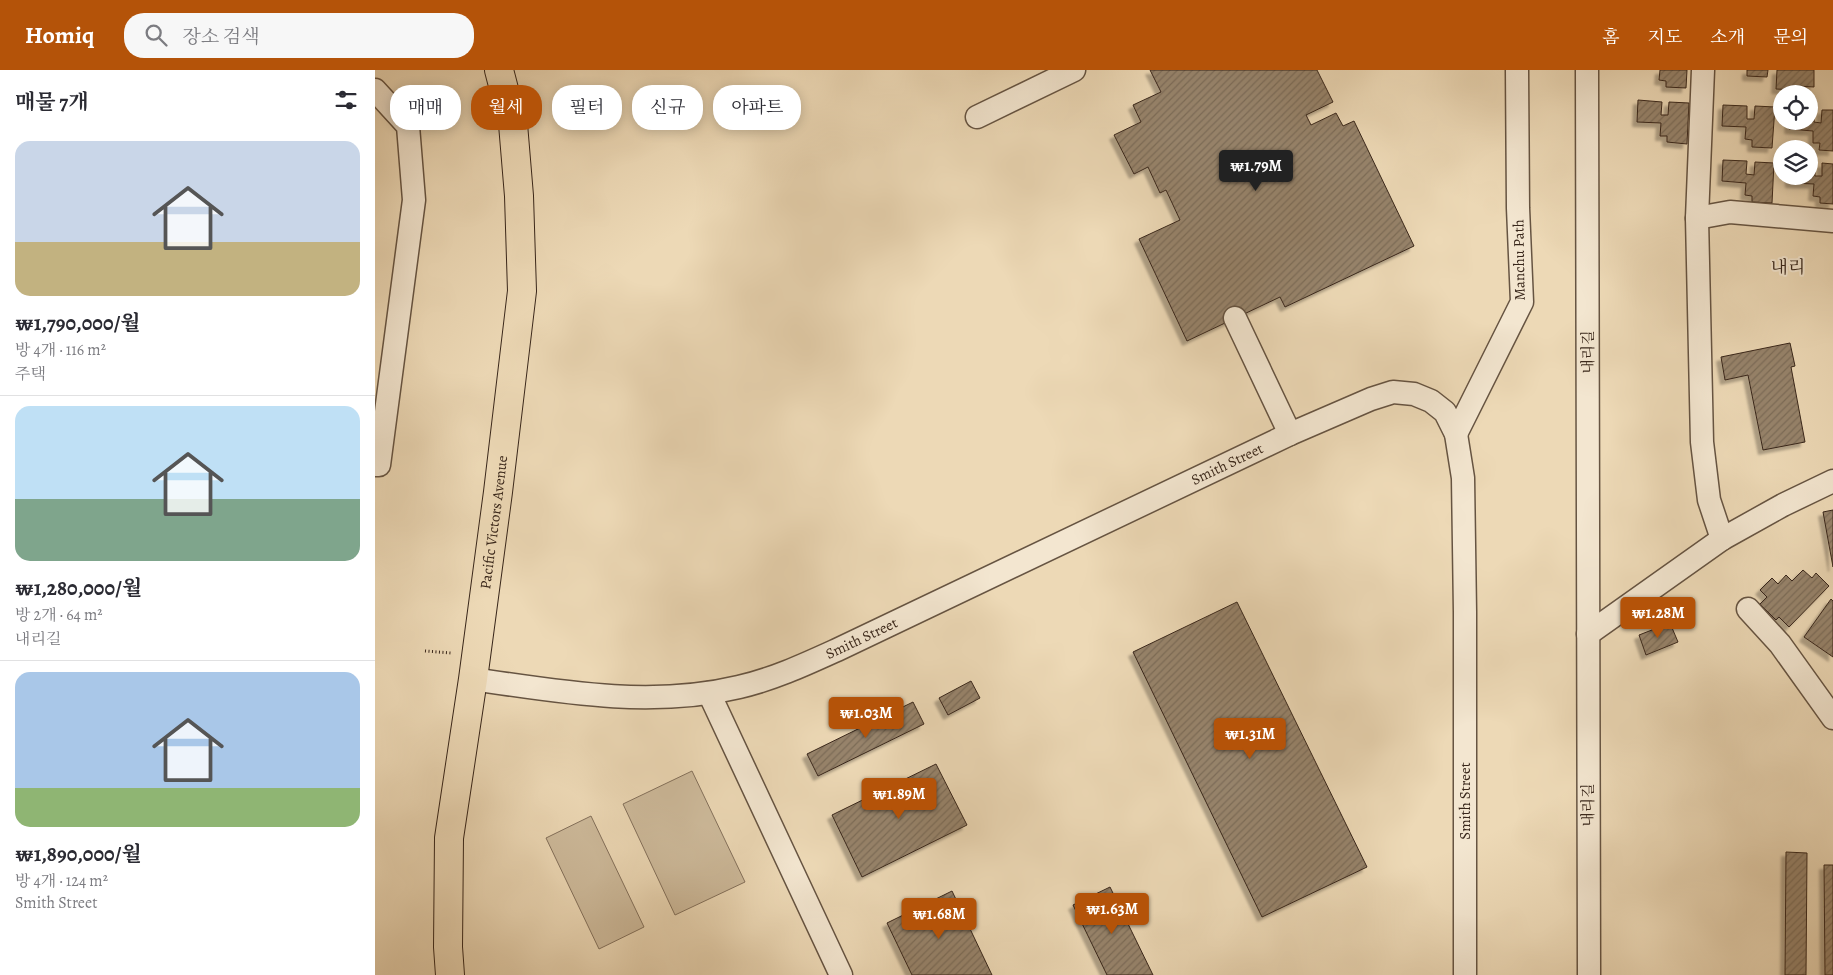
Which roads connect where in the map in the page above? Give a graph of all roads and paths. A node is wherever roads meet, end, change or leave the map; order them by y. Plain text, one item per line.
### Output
1 (499, 70) edge
2 (1074, 70) edge
3 (1517, 70) edge
4 (1587, 70) edge
5 (1703, 70) edge
6 (375, 90) edge
7 (977, 117) dead end
8 (1697, 218) junction
9 (1833, 221) edge
10 (1235, 318) dead end
11 (1291, 434) junction
12 (1456, 434) junction
13 (375, 465) edge
14 (1833, 481) edge
15 (1722, 538) junction
16 (1748, 608) dead end
17 (1588, 634) junction
18 (473, 680) junction
19 (709, 693) junction
20 (1833, 718) edge
21 (451, 975) edge
22 (841, 975) edge
23 (1465, 975) edge
24 (1589, 975) edge

1 - 18 main road, Pacific Victors Avenue
2 - 7 street
3 - 12 street, Manchu Path
4 - 17 street, 내리길
5 - 8 street
6 - 13 street
8 - 9 street
8 - 15 street
10 - 11 street
11 - 12 street, Smith Street
11 - 19 street, Smith Street
12 - 23 street, Smith Street
14 - 15 street
15 - 17 street
16 - 20 street
17 - 24 street, 내리길
18 - 19 street, Smith Street
18 - 21 main road, Pacific Victors Avenue
19 - 22 street

